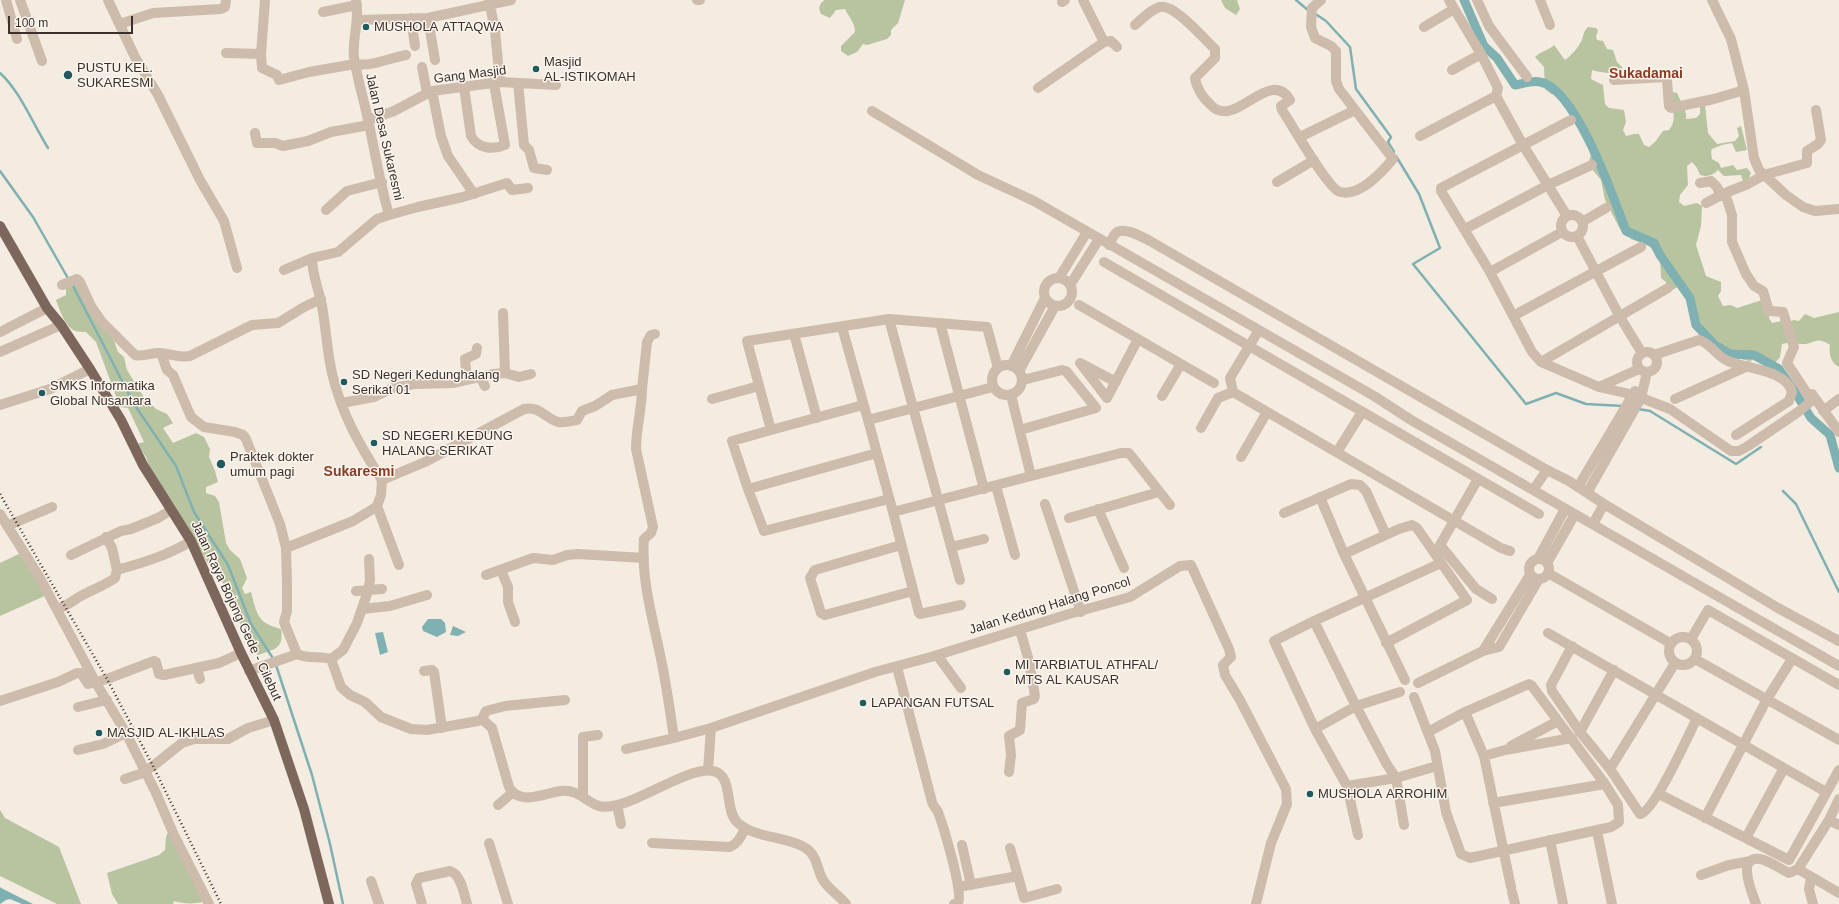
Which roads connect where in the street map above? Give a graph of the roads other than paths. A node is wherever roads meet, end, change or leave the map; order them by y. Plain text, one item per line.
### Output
1 (6, 0) edge
2 (20, 0) edge
3 (108, 0) edge
4 (226, 0) edge
5 (265, 0) edge
6 (511, 0) edge
7 (1083, 0) edge
8 (1321, 0) edge
9 (1477, 0) edge
10 (1540, 0) edge
11 (1712, 0) edge
12 (0, 2) edge
13 (490, 2) edge
14 (357, 3) edge
15 (1452, 4) edge
16 (323, 12) dead end
17 (411, 18) junction
18 (428, 18) junction
19 (358, 20) junction
20 (120, 24) junction
21 (1135, 25) dead end
22 (1550, 25) dead end
23 (1424, 28) dead end
24 (17, 39) dead end
25 (1104, 42) junction
26 (416, 46) dead end
27 (1117, 47) dead end
28 (226, 53) dead end
29 (261, 54) junction
30 (1481, 54) junction
31 (406, 55) dead end
32 (435, 60) dead end
33 (42, 61) dead end
34 (355, 64) junction
35 (422, 67) dead end
36 (1452, 70) dead end
37 (1527, 77) dead end
38 (1614, 80) dead end
39 (497, 83) junction
40 (518, 83) junction
41 (556, 85) dead end
42 (464, 87) junction
43 (1038, 88) dead end
44 (1744, 90) junction
45 (429, 92) junction
46 (1496, 96) junction
47 (1355, 110) junction
48 (1816, 110) dead end
49 (872, 111) dead end
50 (1571, 120) dead end
51 (369, 122) junction
52 (255, 133) dead end
53 (1420, 136) dead end
54 (1300, 137) junction
55 (1523, 145) junction
56 (1314, 160) junction
57 (1592, 165) dead end
58 (547, 170) dead end
59 (1764, 175) junction
60 (382, 182) junction
61 (1277, 182) dead end
62 (1700, 183) dead end
63 (1548, 185) junction
64 (528, 188) dead end
65 (474, 194) junction
66 (1723, 194) junction
67 (1706, 203) dead end
68 (1606, 208) dead end
69 (1839, 209) edge
70 (326, 210) dead end
71 (389, 215) junction
72 (1567, 216) junction
73 (1582, 222) junction
74 (0, 226) edge
75 (1465, 229) junction
76 (1087, 232) junction
77 (1562, 232) junction
78 (1577, 236) junction
79 (1099, 239) junction
80 (1109, 245) junction
81 (1641, 248) dead end
82 (312, 258) junction
83 (1104, 262) dead end
84 (237, 268) dead end
85 (284, 270) dead end
86 (1490, 272) junction
87 (1595, 272) junction
88 (1059, 278) junction
89 (62, 284) dead end
90 (1070, 284) junction
91 (1668, 288) dead end
92 (1045, 298) junction
93 (321, 299) junction
94 (1079, 305) dead end
95 (1056, 306) junction
96 (47, 308) junction
97 (503, 313) dead end
98 (1513, 316) junction
99 (1620, 317) junction
100 (889, 319) junction
101 (940, 323) junction
102 (61, 325) junction
103 (842, 327) junction
104 (1259, 330) junction
105 (0, 332) edge
106 (655, 334) dead end
107 (794, 334) junction
108 (1138, 339) junction
109 (1250, 346) junction
110 (477, 348) dead end
111 (0, 352) edge
112 (161, 353) junction
113 (1642, 353) junction
114 (1654, 355) junction
115 (1541, 362) junction
116 (1182, 364) junction
117 (1748, 366) junction
118 (998, 368) junction
119 (90, 369) junction
120 (1642, 371) junction
121 (1018, 372) junction
122 (504, 373) junction
123 (531, 374) dead end
124 (1230, 378) junction
125 (467, 380) junction
126 (1116, 382) dead end
127 (1214, 383) junction
128 (759, 386) junction
129 (993, 386) junction
130 (1806, 386) dead end
131 (1599, 387) junction
132 (642, 389) junction
133 (1233, 392) junction
134 (1011, 395) junction
135 (960, 396) junction
136 (1162, 396) dead end
137 (1637, 397) junction
138 (1218, 398) junction
139 (712, 399) dead end
140 (1675, 399) dead end
141 (1839, 399) edge
142 (1813, 400) junction
143 (342, 403) junction
144 (0, 405) edge
145 (863, 405) junction
146 (912, 408) junction
147 (1823, 411) junction
148 (1267, 412) junction
149 (1362, 412) junction
150 (816, 418) junction
151 (868, 420) junction
152 (1201, 428) dead end
153 (771, 430) junction
154 (1020, 430) junction
155 (1839, 432) edge
156 (1736, 435) dead end
157 (1337, 452) junction
158 (878, 453) junction
159 (1241, 458) dead end
160 (1547, 470) junction
161 (1031, 476) junction
162 (1478, 479) junction
163 (382, 480) junction
164 (996, 486) junction
165 (1578, 487) junction
166 (748, 489) junction
167 (984, 489) junction
168 (1533, 490) junction
169 (1160, 492) junction
170 (1587, 493) junction
171 (1320, 497) junction
172 (889, 499) junction
173 (939, 501) junction
174 (1045, 504) dead end
175 (1604, 504) junction
176 (1170, 505) dead end
177 (377, 506) junction
178 (52, 508) dead end
179 (1098, 509) junction
180 (1565, 509) junction
181 (171, 510) junction
182 (893, 512) junction
183 (1284, 513) dead end
184 (0, 514) edge
185 (1539, 514) dead end
186 (1575, 514) junction
187 (1069, 518) dead end
188 (1454, 520) junction
189 (1593, 524) junction
190 (7, 526) junction
191 (1386, 535) junction
192 (106, 537) junction
193 (984, 538) dead end
194 (191, 541) junction
195 (901, 545) junction
196 (950, 547) junction
197 (286, 548) junction
198 (1510, 551) dead end
199 (1344, 554) junction
200 (71, 555) dead end
201 (1015, 555) dead end
202 (644, 558) junction
203 (369, 559) dead end
204 (1441, 563) junction
205 (399, 565) dead end
206 (1545, 565) junction
207 (1124, 568) dead end
208 (117, 570) junction
209 (502, 570) junction
210 (486, 575) dead end
211 (1535, 577) junction
212 (960, 580) dead end
213 (382, 589) dead end
214 (356, 591) dead end
215 (368, 591) junction
216 (913, 591) junction
217 (427, 595) dead end
218 (1366, 598) junction
219 (1492, 599) dead end
220 (961, 605) dead end
221 (362, 608) junction
222 (57, 609) junction
223 (1081, 612) junction
224 (1314, 621) junction
225 (515, 622) dead end
226 (1020, 630) junction
227 (1548, 633) dead end
228 (1691, 639) junction
229 (1839, 641) edge
230 (1386, 643) junction
231 (1670, 643) junction
232 (1572, 646) junction
233 (241, 653) junction
234 (297, 654) junction
235 (938, 655) junction
236 (330, 659) junction
237 (1695, 659) junction
238 (1792, 659) junction
239 (1675, 663) junction
240 (1839, 666) edge
241 (897, 667) junction
242 (197, 669) junction
243 (254, 670) junction
244 (1614, 670) junction
245 (424, 671) dead end
246 (200, 679) dead end
247 (1404, 680) junction
248 (96, 683) junction
249 (1418, 683) junction
250 (1839, 686) edge
251 (961, 688) dead end
252 (1400, 692) junction
253 (1657, 694) junction
254 (1414, 697) junction
255 (1767, 699) junction
256 (107, 700) junction
257 (565, 700) dead end
258 (0, 701) edge
259 (1356, 706) junction
260 (78, 707) dead end
261 (1465, 712) junction
262 (1697, 718) junction
263 (482, 719) junction
264 (274, 720) junction
265 (1558, 721) junction
266 (442, 728) junction
267 (711, 728) junction
268 (1315, 729) junction
269 (1428, 732) junction
270 (1580, 732) junction
271 (126, 733) junction
272 (598, 735) dead end
273 (674, 738) junction
274 (1572, 738) junction
275 (1839, 740) edge
276 (1743, 745) junction
277 (626, 749) dead end
278 (78, 750) dead end
279 (1504, 750) junction
280 (1484, 756) junction
281 (1438, 766) junction
282 (1784, 768) junction
283 (1610, 769) junction
284 (145, 770) junction
285 (708, 770) junction
286 (1839, 770) edge
287 (1010, 772) dead end
288 (1396, 778) junction
289 (125, 779) dead end
290 (1605, 784) junction
291 (1347, 786) junction
292 (1826, 792) junction
293 (512, 794) junction
294 (1659, 794) junction
295 (583, 796) junction
296 (1839, 799) edge
297 (1493, 803) junction
298 (498, 805) dead end
299 (617, 805) junction
300 (1705, 818) junction
301 (1829, 820) junction
302 (621, 824) dead end
303 (1404, 825) dead end
304 (1839, 825) edge
305 (744, 828) junction
306 (1597, 830) junction
307 (1358, 835) dead end
308 (1746, 838) junction
309 (1550, 840) junction
310 (489, 843) dead end
311 (652, 843) dead end
312 (962, 845) dead end
313 (1010, 848) dead end
314 (1503, 850) junction
315 (1751, 861) junction
316 (1798, 869) junction
317 (1701, 875) dead end
318 (1018, 876) junction
319 (1811, 878) junction
320 (371, 881) dead end
321 (971, 885) junction
322 (958, 887) junction
323 (1057, 889) dead end
324 (1839, 893) edge
325 (1024, 901) edge
326 (209, 904) edge
327 (329, 904) edge
328 (379, 904) edge
329 (422, 904) edge
330 (467, 904) edge
331 (508, 904) edge
332 (846, 904) edge
333 (954, 904) edge
334 (1256, 904) edge
335 (1515, 904) edge
336 (1563, 904) edge
337 (1612, 904) edge
338 (1756, 904) edge
339 (1813, 904) edge

1 - 12 street
1 - 24 street
2 - 33 street
3 - 20 street
4 - 20 street
5 - 29 street, Jalan Desa Sukaresmi
6 - 13 street
7 - 25 street
8 - 47 street
9 - 37 street
10 - 22 street
11 - 44 street
13 - 18 street
13 - 39 street
14 - 16 street
14 - 19 street, Jalan Desa Sukaresmi
15 - 23 street
15 - 30 street
17 - 18 street
17 - 19 street
17 - 26 street
18 - 32 street
19 - 34 street, Jalan Desa Sukaresmi
20 - 84 street
21 - 54 street
25 - 27 street
25 - 43 street
28 - 29 street
29 - 34 street, Jalan Desa Sukaresmi
30 - 36 street
30 - 46 street
31 - 34 street
34 - 51 street, Jalan Desa Sukaresmi
35 - 45 street
38 - 44 street
39 - 40 street, Gang Masjid
39 - 42 street, Gang Masjid
39 - 42 street
40 - 41 street, Gang Masjid
40 - 58 street
42 - 45 street, Gang Masjid
44 - 59 street
45 - 51 street, Gang Masjid
45 - 65 street
46 - 53 street
46 - 55 street
47 - 54 street
47 - 56 street
48 - 59 street
49 - 76 street
50 - 55 street
51 - 52 street, Gang Masjid
51 - 60 street, Jalan Desa Sukaresmi
54 - 56 street
55 - 63 street
55 - 75 street
56 - 61 street
57 - 63 street
59 - 66 street
59 - 69 street
60 - 70 street, Jalan Desa Sukaresmi
60 - 71 street, Jalan Desa Sukaresmi
62 - 66 street
63 - 72 street
63 - 75 street
64 - 65 street, Jalan Desa Sukaresmi
65 - 71 street, Jalan Desa Sukaresmi
66 - 67 street
66 - 142 street
68 - 73 street
71 - 82 street, Jalan Desa Sukaresmi
72 - 73 street
72 - 77 street
73 - 78 street
74 - 96 main road, Jalan Raya Bojong Gede - Cilebut
75 - 86 street
76 - 79 street
76 - 88 street
77 - 78 street
77 - 86 street
78 - 87 street
79 - 80 street
79 - 90 street
80 - 104 street
80 - 160 street
81 - 87 street
82 - 85 street, Jalan Desa Sukaresmi
82 - 93 street
83 - 109 street
86 - 98 street
87 - 98 street
87 - 99 street
88 - 90 street
88 - 92 street
89 - 112 street
90 - 95 street
91 - 99 street
92 - 95 street
92 - 121 street
93 - 112 street
93 - 143 street
94 - 108 street
95 - 121 street
96 - 102 main road, Jalan Raya Bojong Gede - Cilebut
96 - 105 street
97 - 122 street
98 - 115 street
99 - 113 street
99 - 115 street
100 - 101 street
100 - 103 street
100 - 146 street
101 - 118 street
101 - 135 street
102 - 111 street
102 - 119 main road, Jalan Raya Bojong Gede - Cilebut
103 - 107 street
103 - 145 street
104 - 109 street
104 - 168 street
106 - 132 street
107 - 128 street
107 - 150 street
108 - 116 street
108 - 126 street
109 - 124 street
109 - 149 street
110 - 125 street
112 - 197 street
113 - 114 street
113 - 120 street
114 - 117 street
114 - 120 street
115 - 131 street
116 - 127 street
116 - 136 street
117 - 140 street
117 - 156 street
118 - 121 street
118 - 129 street
119 - 144 street
119 - 181 main road, Jalan Raya Bojong Gede - Cilebut
120 - 131 street
120 - 137 street
121 - 134 street
121 - 154 street
122 - 123 street
122 - 125 street
124 - 127 street
124 - 133 street
125 - 143 street
127 - 138 street
128 - 139 street
128 - 153 street
129 - 134 street
129 - 135 street
130 - 142 street
131 - 137 street
132 - 163 street
132 - 202 street
133 - 138 street
133 - 148 street
134 - 154 street
135 - 146 street
135 - 167 street
137 - 142 street
137 - 165 street
137 - 170 street
138 - 152 street
141 - 147 street
142 - 147 street
143 - 163 street
145 - 150 street
145 - 151 street
146 - 151 street
146 - 173 street
147 - 155 street
148 - 157 street
148 - 159 street
149 - 157 street
149 - 162 street
150 - 153 street
151 - 158 street
153 - 166 street
154 - 161 street
157 - 188 street
158 - 166 street
158 - 172 street
160 - 165 street
160 - 168 street
161 - 164 street
161 - 169 street
162 - 185 street
162 - 188 street
163 - 177 street
164 - 167 street
164 - 201 street
165 - 170 street
166 - 172 street
167 - 173 street
168 - 180 street
169 - 176 street
169 - 179 street
170 - 175 street
171 - 183 street
171 - 191 street
171 - 199 street
172 - 182 street
173 - 182 street
173 - 196 street
174 - 223 street
175 - 189 street
175 - 229 street
177 - 197 street
177 - 205 street
178 - 190 street
179 - 187 street
179 - 207 street
180 - 186 street
180 - 206 street
181 - 192 street
181 - 194 main road, Jalan Raya Bojong Gede - Cilebut
182 - 195 street
184 - 190 street
186 - 189 street
186 - 206 street
188 - 198 street
188 - 219 street
189 - 240 street
190 - 222 street
191 - 199 street
191 - 204 street
192 - 200 street
192 - 208 street
193 - 196 street
194 - 208 street
194 - 233 main road, Jalan Raya Bojong Gede - Cilebut
195 - 216 street
195 - 216 street
196 - 212 street
197 - 234 street
199 - 218 street
202 - 209 street
202 - 273 street
203 - 215 street
204 - 218 street
204 - 230 street
206 - 211 street
206 - 211 street
206 - 231 street
208 - 222 street
209 - 210 street
209 - 225 street
211 - 249 street
213 - 215 street
214 - 215 street
215 - 221 street
216 - 220 street
217 - 221 street
218 - 224 street
218 - 230 street
221 - 236 street
222 - 248 street
223 - 226 street, Jalan Kedung Halang Poncol
223 - 334 street, Jalan Kedung Halang Poncol
224 - 259 street
224 - 268 street
226 - 235 street, Jalan Kedung Halang Poncol
226 - 287 street
227 - 232 street
228 - 231 street
228 - 237 street
228 - 238 street
230 - 247 street
231 - 239 street
232 - 244 street
232 - 270 street
233 - 242 street
233 - 243 main road, Jalan Raya Bojong Gede - Cilebut
234 - 236 street
234 - 243 street
235 - 241 street, Jalan Kedung Halang Poncol
235 - 251 street
236 - 266 street
237 - 239 street
237 - 255 street
238 - 250 street
238 - 255 street
239 - 253 street
241 - 267 street, Jalan Kedung Halang Poncol
241 - 322 street
242 - 246 street
242 - 248 street
243 - 264 main road, Jalan Raya Bojong Gede - Cilebut
244 - 253 street
244 - 270 street
245 - 266 street
247 - 249 street
247 - 252 street
248 - 256 street
248 - 258 street
249 - 254 street
252 - 254 street
252 - 259 street
253 - 262 street
253 - 283 street
254 - 269 street
255 - 275 street
255 - 276 street
256 - 260 street
256 - 271 street
257 - 263 street
259 - 268 street
259 - 288 street
261 - 265 street
261 - 269 street
261 - 280 street
262 - 276 street
262 - 294 street
263 - 266 street
263 - 293 street
264 - 284 street
264 - 327 main road, Jalan Raya Bojong Gede - Cilebut
265 - 274 street
265 - 279 street
267 - 273 street, Jalan Kedung Halang Poncol
267 - 285 street
268 - 291 street
269 - 281 street
270 - 283 street
271 - 278 street
271 - 284 street
272 - 295 street
273 - 277 street, Jalan Kedung Halang Poncol
274 - 279 street
274 - 290 street
276 - 282 street
276 - 300 street
279 - 280 street
280 - 297 street
281 - 288 street
281 - 314 street
282 - 292 street
282 - 308 street
283 - 294 street
284 - 289 street
284 - 326 street
285 - 299 street
285 - 305 street
286 - 292 street
288 - 291 street
288 - 303 street
290 - 297 street
290 - 306 street
291 - 307 street
292 - 308 street
293 - 295 street
293 - 298 street
294 - 300 street
295 - 299 street
296 - 301 street
297 - 314 street
299 - 302 street
300 - 308 street
301 - 304 street
301 - 316 street
305 - 311 street
305 - 332 street
306 - 309 street
306 - 337 street
309 - 314 street
309 - 336 street
310 - 331 street
312 - 321 street
313 - 318 street
314 - 335 street
315 - 316 street
315 - 317 street
315 - 338 street
316 - 319 street
318 - 321 street
318 - 325 street
319 - 324 street
319 - 339 street
320 - 328 street
321 - 322 street
322 - 333 street
323 - 325 street
329 - 330 street

